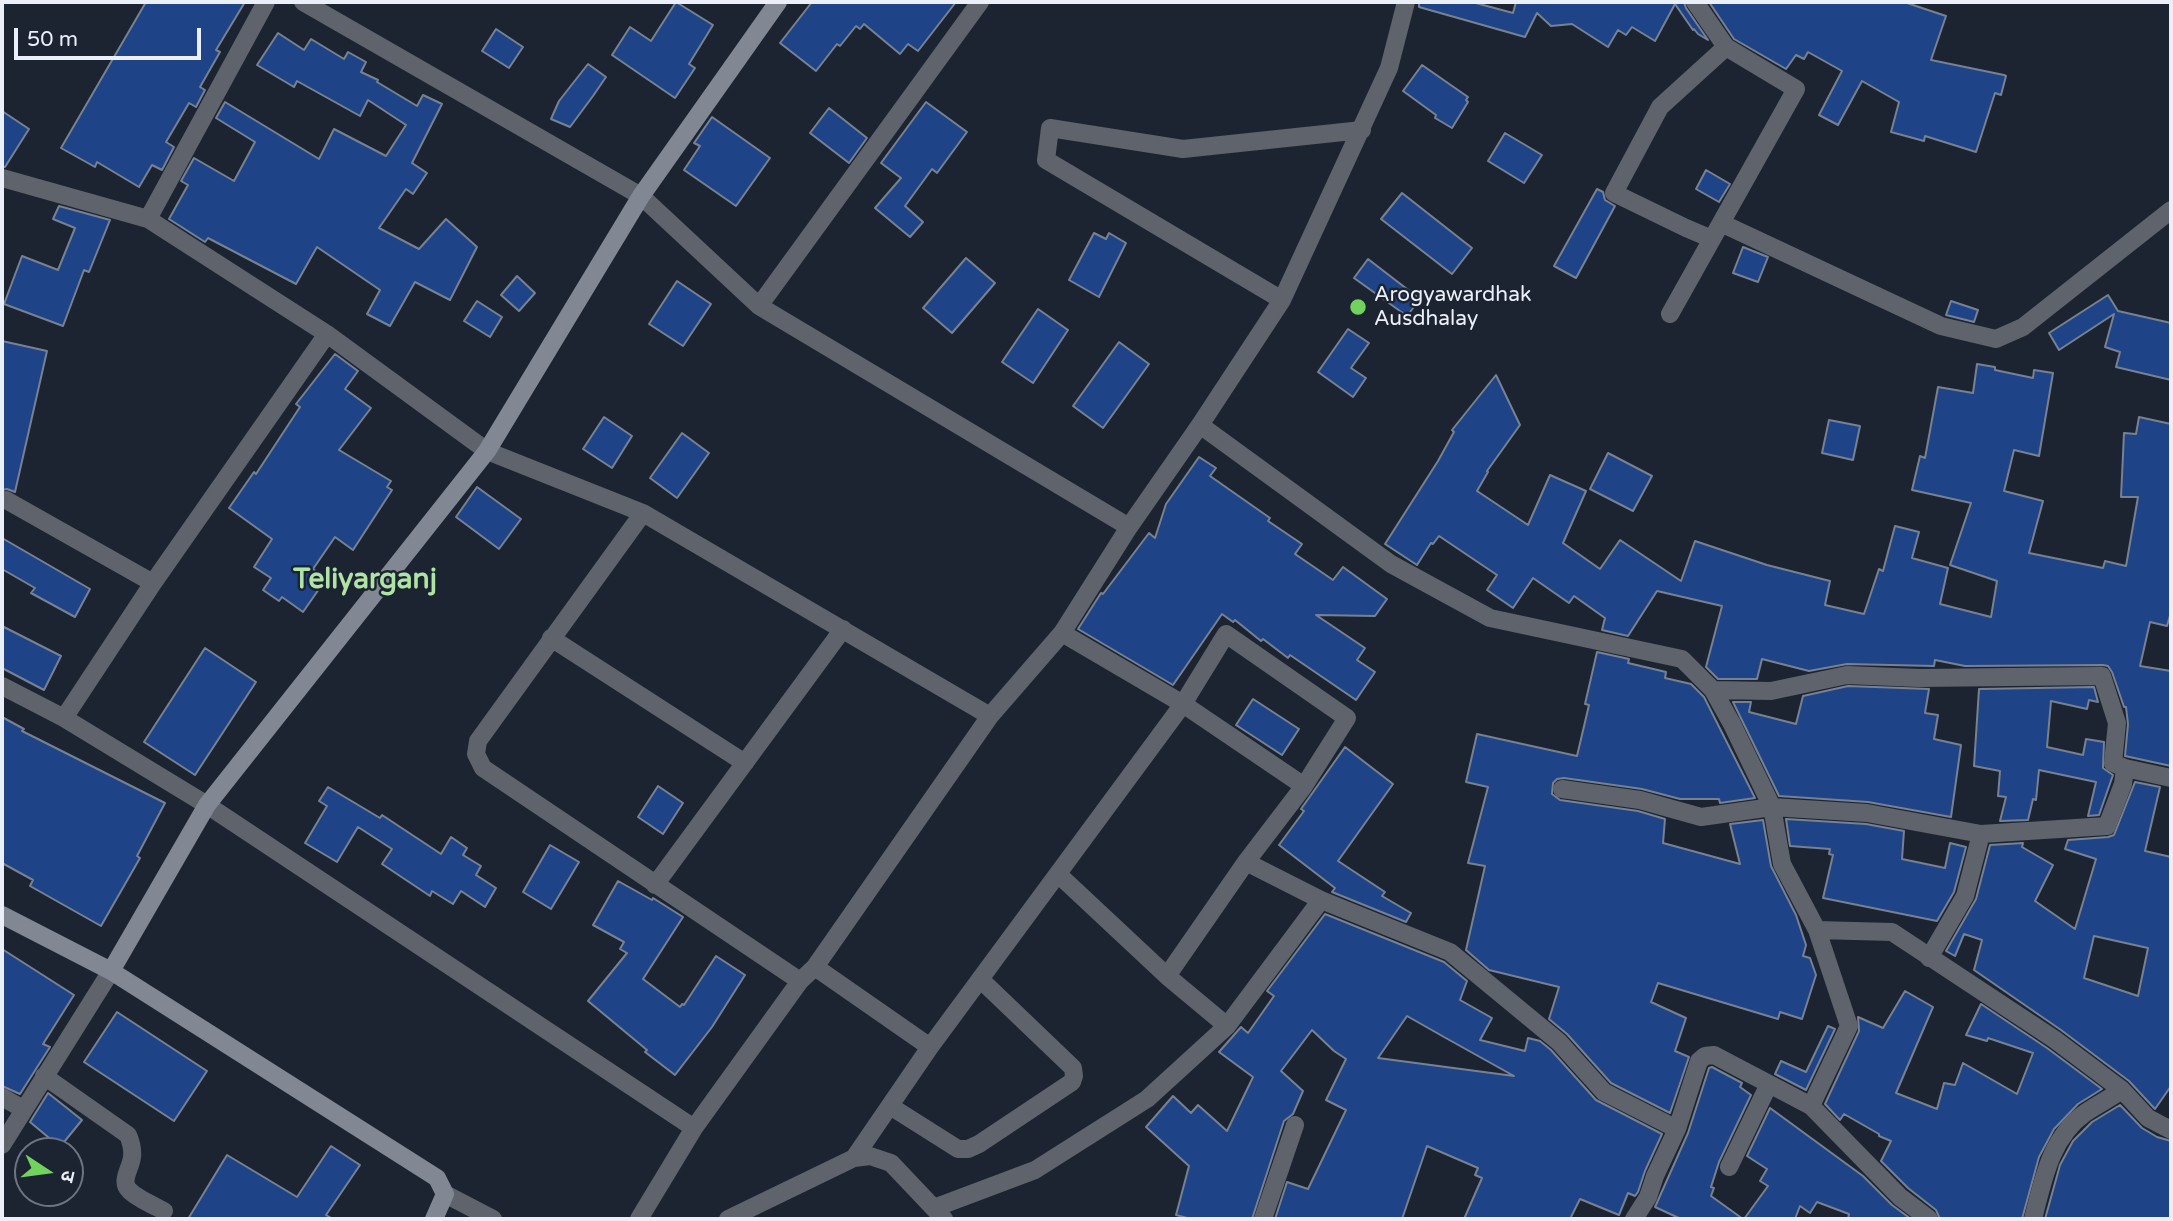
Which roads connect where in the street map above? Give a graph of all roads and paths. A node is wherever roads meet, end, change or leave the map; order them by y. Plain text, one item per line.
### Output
1 (266, 2) edge
2 (303, 2) edge
3 (778, 2) edge
4 (980, 2) edge
5 (1406, 2) edge
6 (1695, 2) edge
7 (1726, 47) junction
8 (1362, 130) junction
9 (2, 178) edge
10 (641, 195) junction
11 (2171, 209) edge
12 (148, 219) junction
13 (1721, 223) junction
14 (1712, 239) junction
15 (1282, 300) junction
16 (759, 306) junction
17 (1670, 314) dead end
18 (327, 334) junction
19 (1200, 425) junction
20 (487, 451) junction
21 (6, 500) dead end
22 (643, 513) junction
23 (1129, 527) junction
24 (153, 583) junction
25 (843, 629) junction
26 (1062, 633) junction
27 (551, 638) junction
28 (2, 686) edge
29 (1713, 690) junction
30 (1184, 704) junction
31 (990, 716) junction
32 (64, 718) junction
33 (745, 762) junction
34 (2125, 768) junction
35 (2171, 778) edge
36 (1304, 786) junction
37 (1562, 789) dead end
38 (207, 805) junction
39 (1772, 807) junction
40 (1980, 834) junction
41 (1246, 862) junction
42 (1059, 875) junction
43 (655, 885) junction
44 (1321, 900) junction
45 (2, 915) edge
46 (1817, 930) junction
47 (1929, 958) junction
48 (815, 967) junction
49 (111, 971) junction
50 (1167, 975) junction
51 (980, 979) junction
52 (800, 981) junction
53 (1227, 1026) junction
54 (930, 1047) junction
55 (44, 1076) junction
56 (1769, 1084) junction
57 (2122, 1090) junction
58 (2, 1097) edge
59 (1811, 1106) junction
60 (890, 1107) junction
61 (23, 1109) junction
62 (1295, 1125) dead end
63 (694, 1128) junction
64 (1678, 1129) junction
65 (2171, 1130) edge
66 (2, 1145) edge
67 (854, 1158) junction
68 (1729, 1167) dead end
69 (445, 1194) junction
70 (164, 1211) dead end
71 (939, 1214) edge
72 (735, 1218) edge
73 (434, 1219) edge
74 (493, 1219) edge
75 (639, 1219) edge
76 (1264, 1219) edge
77 (1634, 1219) edge
78 (1930, 1219) edge
79 (2032, 1219) edge

1 - 12 street
2 - 10 street
3 - 10 street
4 - 16 street
5 - 8 street
6 - 7 street
7 - 13 street
7 - 14 street
8 - 15 street
8 - 15 street
9 - 12 street
10 - 16 street
10 - 20 street
11 - 13 street
12 - 18 street
13 - 14 street
14 - 17 street
15 - 19 street
16 - 23 street
18 - 20 street
18 - 24 street
19 - 23 street
19 - 29 street
20 - 22 street
20 - 38 street
21 - 24 street
22 - 25 street
22 - 27 street
23 - 26 street
24 - 32 street
25 - 31 street
25 - 33 street
26 - 30 street
26 - 31 street
27 - 33 street
27 - 43 street
28 - 32 street
29 - 34 street
29 - 39 street
30 - 36 street
30 - 36 street
30 - 42 street
31 - 48 street
32 - 38 street
33 - 43 street
34 - 35 street
34 - 40 street
36 - 41 street
37 - 39 street
38 - 49 street
38 - 63 street
39 - 40 street
39 - 46 street
40 - 47 street
41 - 44 street
41 - 50 street
42 - 50 street
42 - 51 street
43 - 52 street
44 - 53 street
44 - 64 street
45 - 49 street
46 - 47 street
46 - 59 street
47 - 57 street
48 - 52 street
48 - 54 street
49 - 55 street
49 - 69 street
50 - 53 street
51 - 54 street
51 - 60 street
52 - 63 street
53 - 71 street
54 - 60 street
55 - 61 street
55 - 70 street
56 - 59 street
56 - 64 street
56 - 68 street
57 - 65 street
57 - 79 street
58 - 61 street
59 - 78 street
60 - 67 street
61 - 66 street
62 - 76 street
63 - 75 street
64 - 77 street
67 - 71 street
67 - 72 street
69 - 73 street
69 - 74 street

